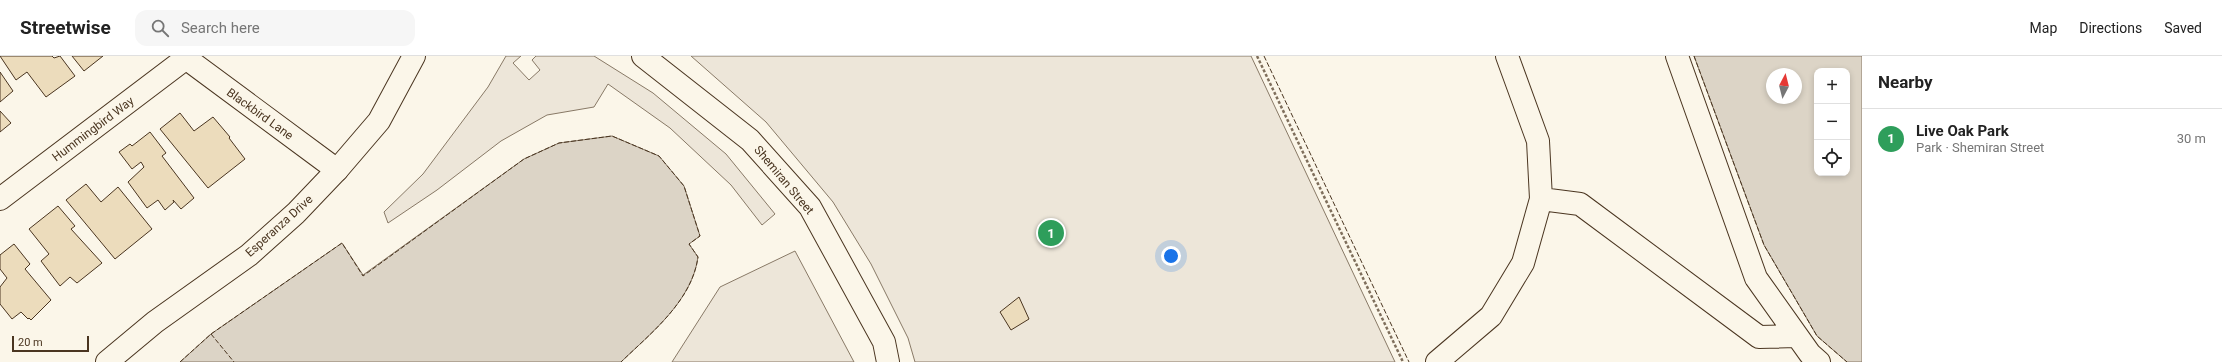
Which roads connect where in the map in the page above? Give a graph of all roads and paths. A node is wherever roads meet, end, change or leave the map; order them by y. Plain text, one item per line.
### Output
1 (414, 56) edge
2 (1257, 56) edge
3 (1507, 56) edge
4 (1677, 56) edge
5 (184, 57) edge
6 (648, 58) edge
7 (337, 170) junction
8 (0, 199) edge
9 (1541, 199) junction
10 (1797, 336) junction
11 (107, 362) edge
12 (888, 362) edge
13 (1403, 362) edge
14 (1437, 362) edge
15 (1819, 362) edge

1 - 7 street, Esperanza Drive
2 - 13 path
3 - 9 street
4 - 10 street
5 - 7 street, Blackbird Lane
5 - 8 street, Hummingbird Way
6 - 12 street, Shemiran Street
7 - 11 street, Esperanza Drive
9 - 10 street
9 - 14 street
10 - 15 street

